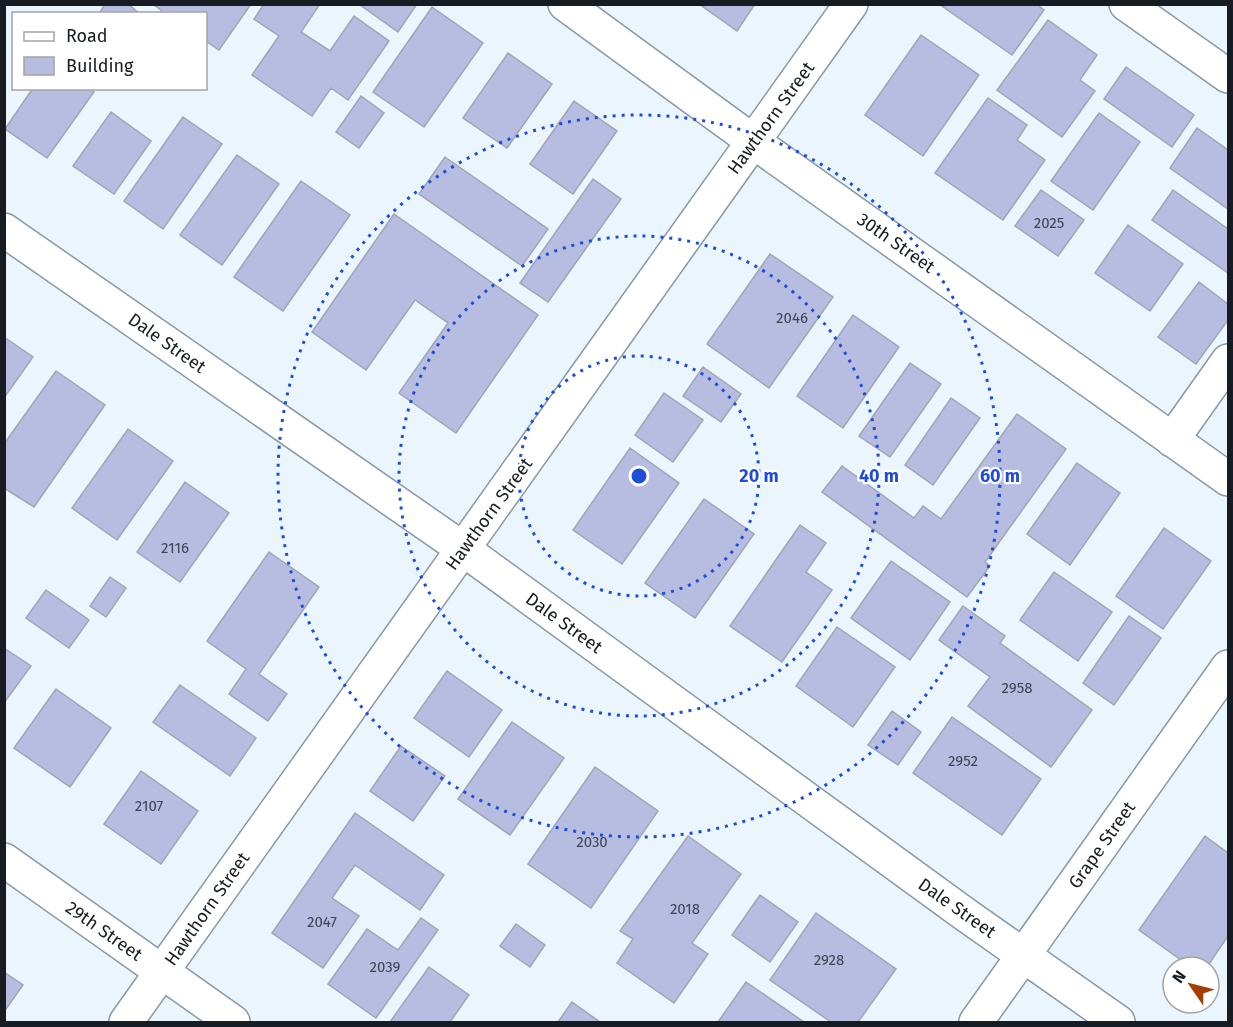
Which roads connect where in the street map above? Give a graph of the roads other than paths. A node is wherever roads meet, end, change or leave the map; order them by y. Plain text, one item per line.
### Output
1 (564, 4) edge
2 (851, 4) edge
3 (1126, 4) edge
4 (1228, 76) edge
5 (754, 142) junction
6 (4, 230) edge
7 (1228, 361) edge
8 (1172, 440) junction
9 (1228, 479) edge
10 (463, 549) junction
11 (1228, 667) edge
12 (4, 860) edge
13 (1024, 955) junction
14 (162, 972) junction
15 (126, 1023) edge
16 (233, 1023) edge
17 (976, 1023) edge
18 (1118, 1023) edge

1 - 5 street, 30th Street
2 - 5 street, Hawthorn Street
3 - 4 street
5 - 8 street, 30th Street
5 - 10 street, Hawthorn Street
6 - 10 street, Dale Street
7 - 8 street
8 - 9 street, 30th Street
10 - 13 street, Dale Street
10 - 14 street, Hawthorn Street
11 - 13 street, Grape Street
12 - 14 street, 29th Street
13 - 17 street, Grape Street
13 - 18 street, Dale Street
14 - 15 street, Hawthorn Street
14 - 16 street, 29th Street

